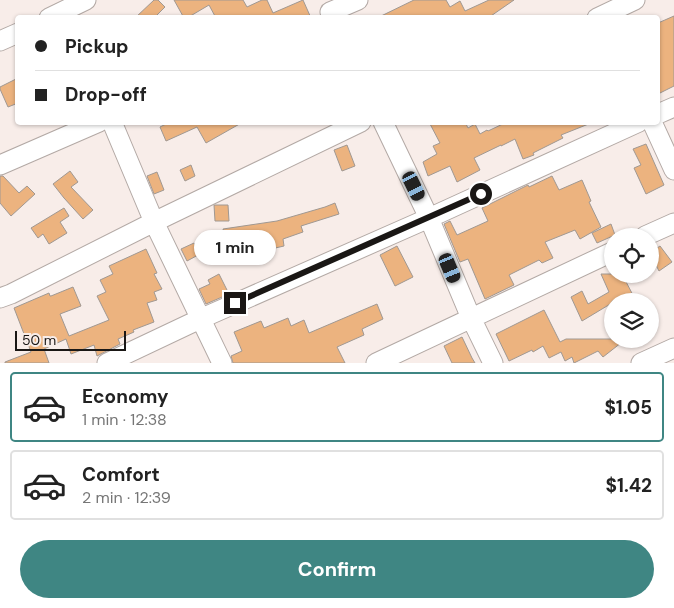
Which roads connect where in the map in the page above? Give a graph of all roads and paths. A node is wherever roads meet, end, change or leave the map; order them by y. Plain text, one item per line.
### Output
1 (86, 0) edge
2 (358, 0) edge
3 (635, 0) edge
4 (67, 9) edge
5 (329, 10) edge
6 (601, 12) edge
7 (55, 15) edge
8 (15, 34) edge
9 (0, 41) edge
10 (674, 106) edge
11 (660, 113) edge
12 (92, 125) edge
13 (113, 125) edge
14 (354, 125) edge
15 (384, 125) edge
16 (632, 125) edge
17 (653, 125) edge
18 (0, 165) edge
19 (674, 170) edge
20 (429, 218) junction
21 (154, 222) junction
22 (674, 222) edge
23 (659, 229) edge
24 (604, 256) edge
25 (0, 298) edge
26 (471, 318) junction
27 (200, 319) junction
28 (674, 348) edge
29 (107, 363) edge
30 (222, 363) edge
31 (376, 363) edge
32 (493, 363) edge
33 (641, 363) edge

1 - 4 street
2 - 5 street
3 - 6 street
4 - 7 street
8 - 9 street
10 - 11 street
12 - 18 street
13 - 21 street
14 - 21 street
15 - 20 street
16 - 20 street
17 - 19 street
20 - 26 street
20 - 27 street
21 - 25 street
21 - 27 street
22 - 23 street
24 - 26 street
26 - 31 street
26 - 32 street
27 - 29 street
27 - 30 street
28 - 33 street

